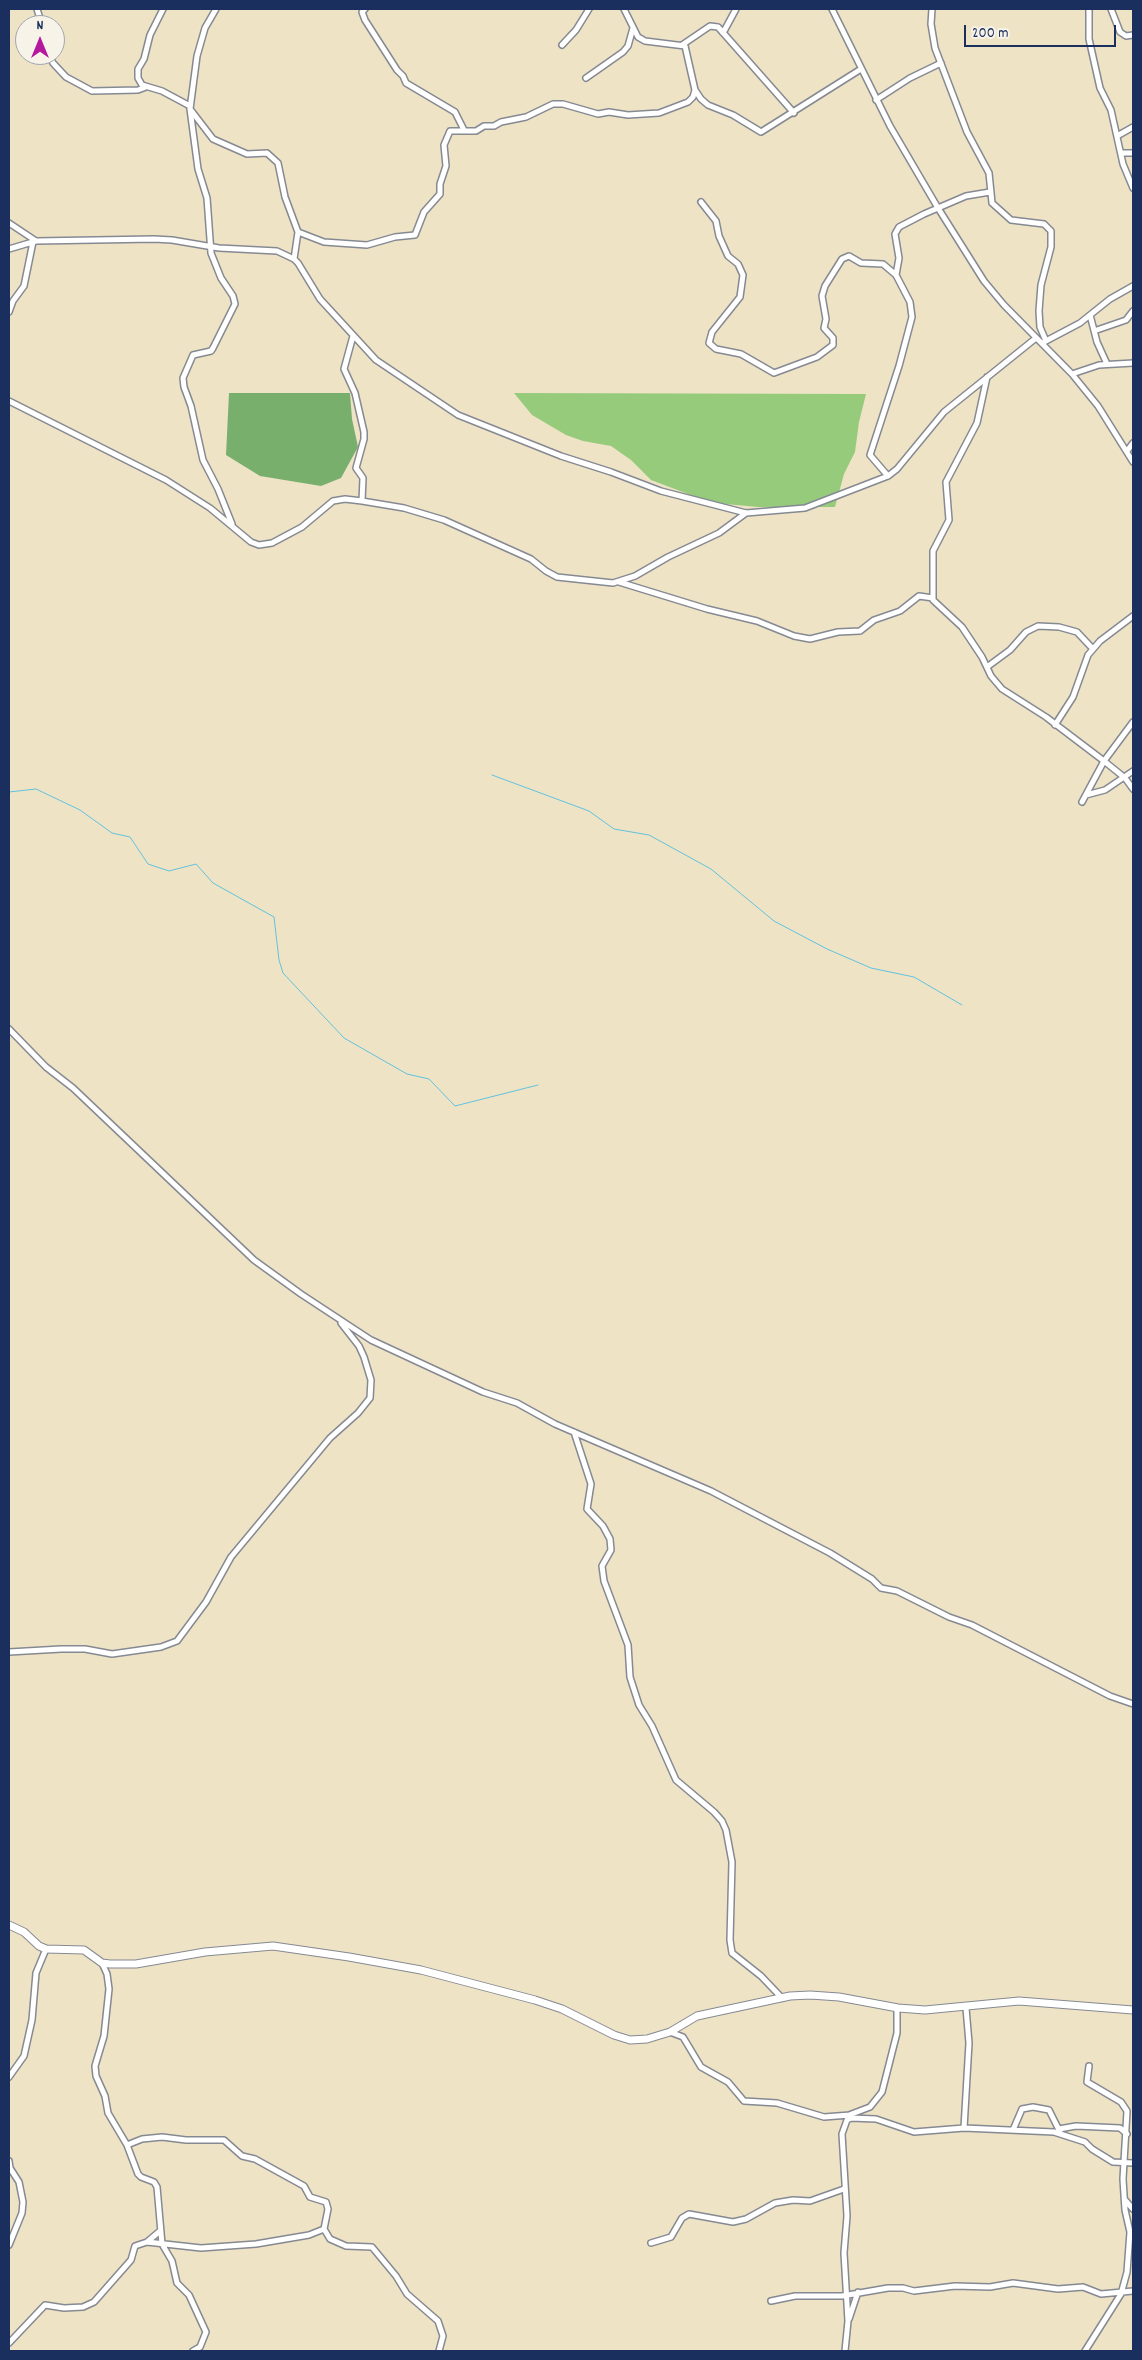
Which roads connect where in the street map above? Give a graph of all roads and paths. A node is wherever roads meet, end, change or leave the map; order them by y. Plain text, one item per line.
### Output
1 (163, 9) edge
2 (216, 9) edge
3 (364, 9) edge
4 (589, 9) edge
5 (624, 9) edge
6 (736, 9) edge
7 (832, 9) edge
8 (932, 9) edge
9 (1089, 9) edge
10 (1111, 9) edge
11 (633, 28) junction
12 (723, 32) junction
13 (1133, 35) edge
14 (562, 45) dead end
15 (682, 45) junction
16 (941, 63) junction
17 (55, 65) edge
18 (861, 69) junction
19 (586, 78) dead end
20 (146, 87) junction
21 (695, 90) junction
22 (876, 100) junction
23 (190, 107) junction
24 (794, 113) junction
25 (1133, 127) edge
26 (464, 130) junction
27 (1117, 136) junction
28 (1133, 152) edge
29 (1122, 153) junction
30 (1133, 188) edge
31 (990, 192) junction
32 (701, 202) dead end
33 (938, 208) junction
34 (9, 224) edge
35 (298, 232) junction
36 (35, 242) junction
37 (211, 247) junction
38 (9, 249) edge
39 (294, 259) junction
40 (898, 266) junction
41 (892, 270) junction
42 (896, 275) junction
43 (1133, 286) edge
44 (1133, 311) edge
45 (9, 312) edge
46 (1090, 315) junction
47 (1094, 331) junction
48 (353, 336) junction
49 (1036, 338) junction
50 (1044, 343) junction
51 (1133, 363) edge
52 (1107, 364) junction
53 (1072, 374) junction
54 (987, 377) junction
55 (9, 401) edge
56 (1133, 443) edge
57 (1127, 452) junction
58 (1133, 462) edge
59 (888, 476) junction
60 (362, 501) junction
61 (746, 513) junction
62 (232, 526) junction
63 (618, 582) junction
64 (932, 598) junction
65 (1133, 616) edge
66 (1093, 649) junction
67 (987, 667) junction
68 (1133, 722) edge
69 (1055, 725) junction
70 (1104, 761) junction
71 (1133, 772) edge
72 (1125, 778) junction
73 (1133, 789) edge
74 (1086, 795) junction
75 (1082, 802) dead end
76 (9, 1029) edge
77 (338, 1319) junction
78 (574, 1432) junction
79 (9, 1652) edge
80 (1133, 1704) edge
81 (9, 1925) edge
82 (46, 1949) junction
83 (102, 1964) junction
84 (782, 1998) junction
85 (897, 2008) junction
86 (966, 2008) junction
87 (1133, 2010) edge
88 (670, 2032) junction
89 (1089, 2066) dead end
90 (9, 2077) edge
91 (850, 2114) junction
92 (847, 2120) junction
93 (964, 2128) junction
94 (1013, 2130) junction
95 (1060, 2131) junction
96 (1127, 2134) junction
97 (127, 2145) junction
98 (9, 2161) edge
99 (1125, 2163) junction
100 (1133, 2163) edge
101 (844, 2189) junction
102 (1125, 2199) junction
103 (1133, 2209) edge
104 (324, 2229) junction
105 (160, 2231) junction
106 (147, 2242) junction
107 (651, 2243) dead end
108 (162, 2244) junction
109 (9, 2245) edge
110 (1133, 2291) edge
111 (858, 2292) junction
112 (1120, 2294) junction
113 (847, 2295) junction
114 (771, 2301) dead end
115 (848, 2321) junction
116 (9, 2343) edge
117 (193, 2351) edge
118 (439, 2351) edge
119 (845, 2351) edge
120 (1085, 2351) edge

1 - 20 street
2 - 23 street
3 - 26 street
4 - 14 street
5 - 11 street
6 - 12 street
7 - 18 street
8 - 16 street
9 - 27 street
10 - 13 street
11 - 15 street
11 - 19 street
12 - 15 street
12 - 24 street
15 - 21 street
16 - 22 street
16 - 31 street
17 - 20 street
18 - 22 street
18 - 24 street
20 - 23 street
21 - 24 street
21 - 26 street
22 - 33 street
23 - 35 street
23 - 37 street
25 - 27 street
26 - 35 street
27 - 29 street
28 - 29 street
29 - 30 street
31 - 33 street
31 - 50 street
32 - 41 street
33 - 40 street
33 - 49 street
34 - 36 street
35 - 39 street
36 - 37 street
36 - 38 street
36 - 45 street
37 - 39 street
37 - 62 street
39 - 48 street
40 - 41 street
40 - 42 street
41 - 42 street
42 - 59 street
43 - 46 street
44 - 47 street
46 - 47 street
46 - 50 street
47 - 52 street
48 - 60 street
48 - 61 street
49 - 50 street
49 - 54 street
50 - 53 street
51 - 52 street
52 - 53 street
53 - 57 street
54 - 59 street
54 - 64 street
55 - 62 street
56 - 57 street
57 - 58 street
59 - 61 street
60 - 62 street
60 - 63 street
61 - 63 street
63 - 64 street
64 - 67 street
65 - 66 street
66 - 67 street
66 - 69 street
67 - 69 street
68 - 70 street
69 - 70 street
70 - 72 street
70 - 74 street
71 - 72 street
72 - 73 street
72 - 74 street
74 - 75 street
76 - 77 street
77 - 78 street
77 - 79 street
78 - 80 street
78 - 84 street
81 - 82 street
82 - 83 street
82 - 90 street
83 - 88 street
83 - 97 street
84 - 85 street
84 - 88 street
85 - 86 street
85 - 91 street
86 - 87 street
86 - 93 street
88 - 91 street
89 - 96 street
91 - 92 street
92 - 93 street
92 - 101 street
93 - 94 street
94 - 95 street
94 - 95 street
95 - 96 street
95 - 99 street
96 - 99 street
97 - 104 street
97 - 105 street
98 - 109 street
99 - 100 street
99 - 102 street
101 - 107 street
101 - 113 street
102 - 103 street
102 - 112 street
104 - 108 street
104 - 118 street
105 - 106 street
105 - 108 street
106 - 108 street
106 - 116 street
108 - 117 street
110 - 112 street
111 - 112 street
111 - 113 street
111 - 115 street
112 - 120 street
113 - 114 street
113 - 115 street
115 - 119 street

